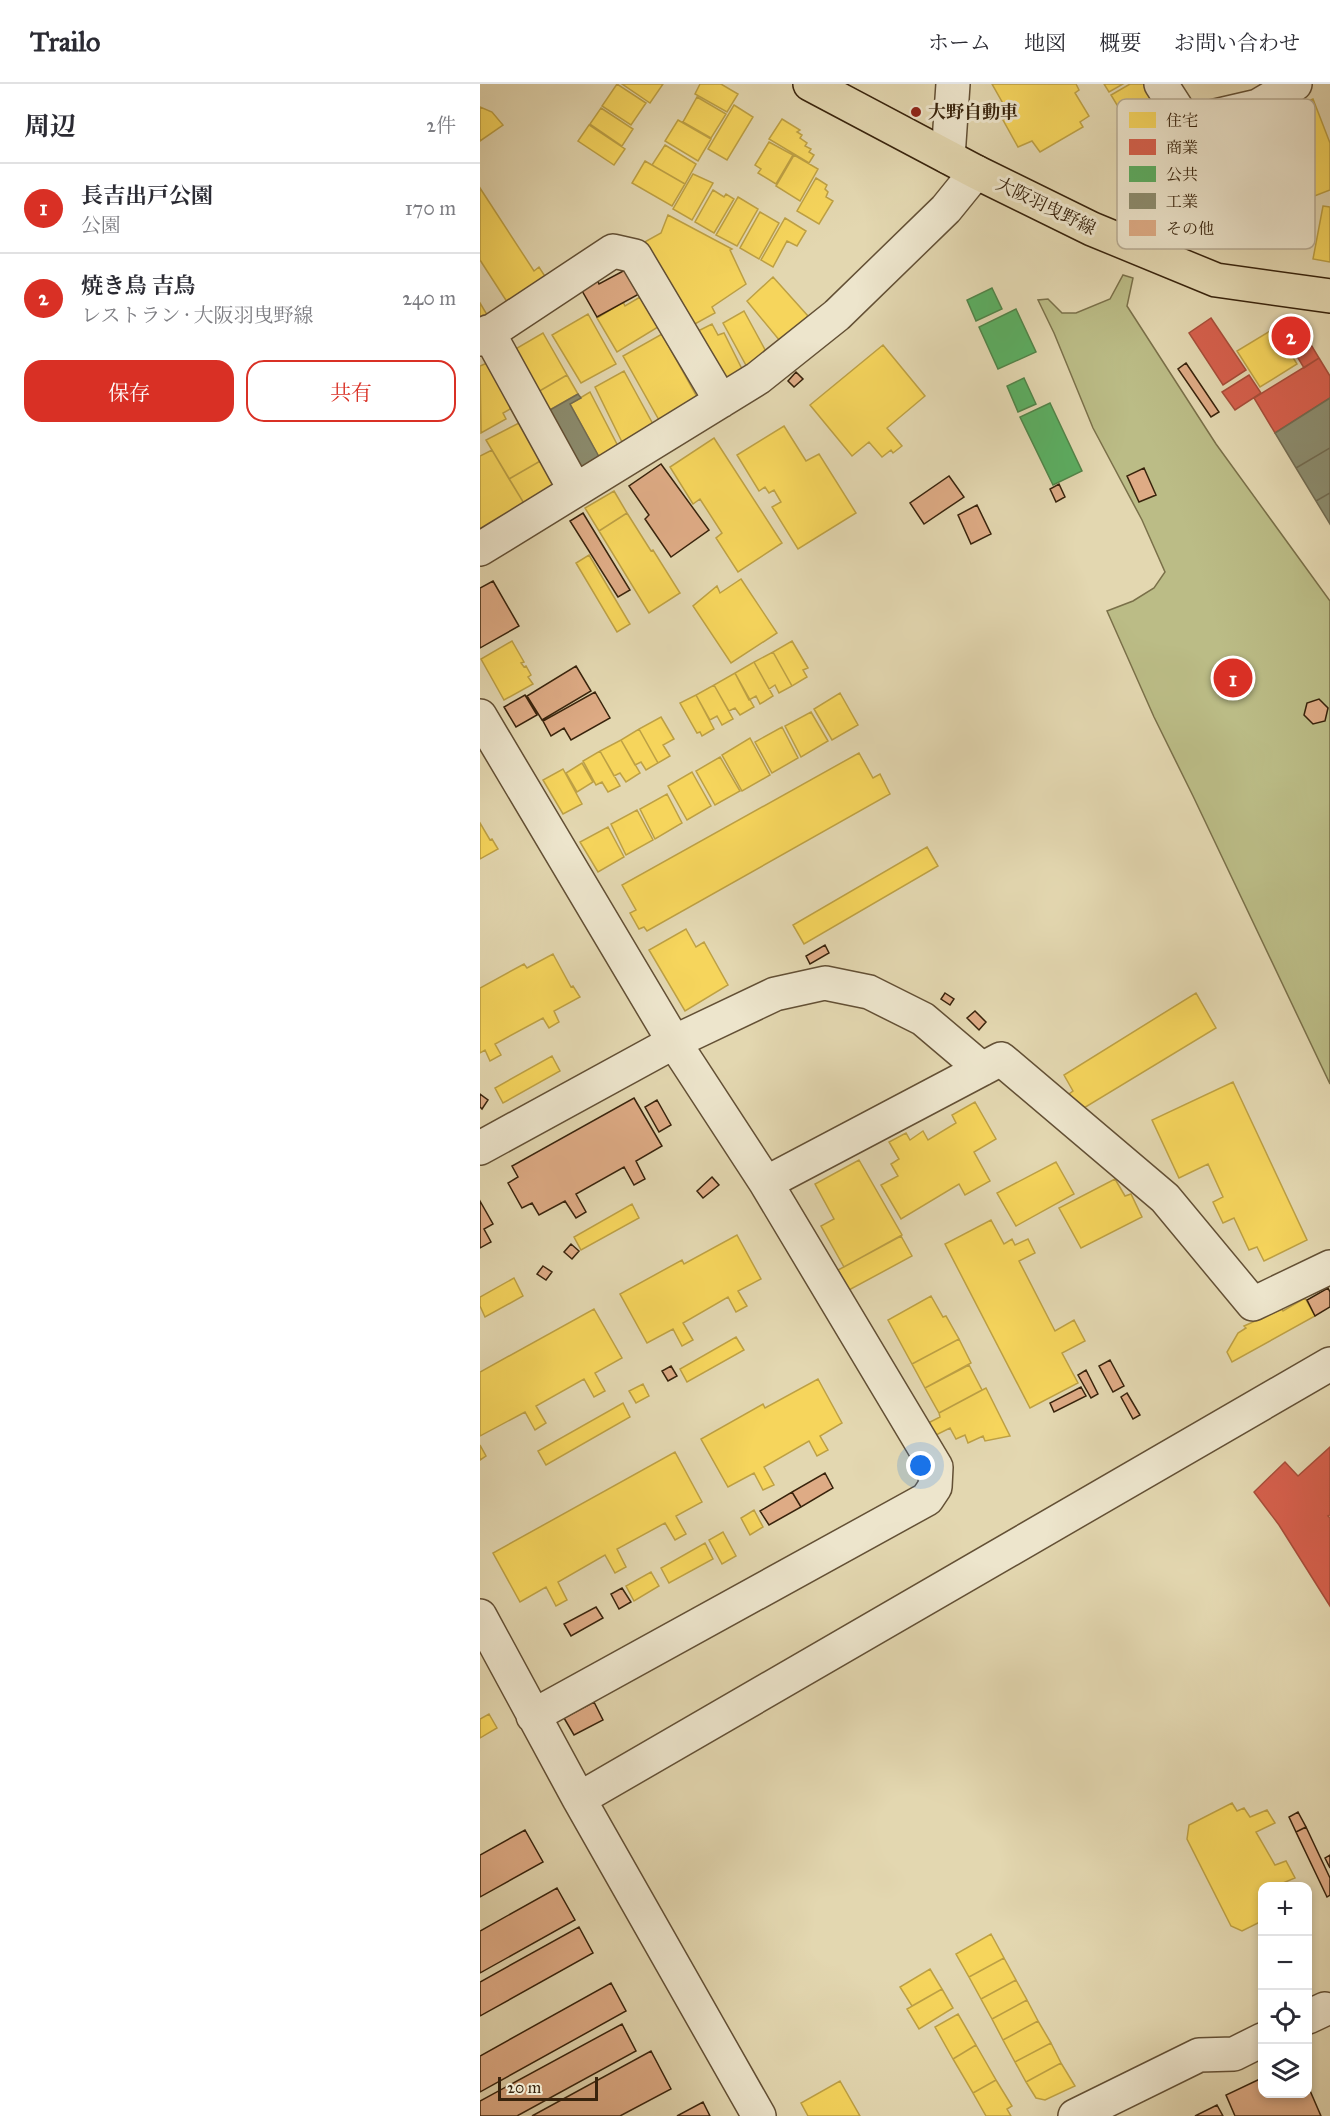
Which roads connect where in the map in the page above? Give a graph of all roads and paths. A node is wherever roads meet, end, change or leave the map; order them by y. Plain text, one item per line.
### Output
1 (810, 84) edge
2 (953, 84) edge
3 (1161, 84) edge
4 (1295, 84) edge
5 (1171, 99) edge
6 (1270, 99) edge
7 (948, 157) junction
8 (976, 172) junction
9 (1117, 240) edge
10 (1139, 249) edge
11 (1330, 296) edge
12 (484, 335) edge
13 (720, 400) junction
14 (575, 490) junction
15 (480, 549) edge
16 (480, 716) edge
17 (674, 1042) junction
18 (982, 1069) junction
19 (480, 1148) edge
20 (766, 1183) junction
21 (1330, 1267) edge
22 (1330, 1364) edge
23 (480, 1616) edge
24 (533, 1716) junction
25 (579, 1799) junction
26 (1258, 2042) edge
27 (759, 2116) edge
28 (1075, 2116) edge

1 - 7 main road, 大阪羽曳野線
2 - 7 street
3 - 5 street
4 - 6 street
7 - 8 main road, 大阪羽曳野線
8 - 9 main road, 大阪羽曳野線
8 - 13 street
10 - 11 main road, 大阪羽曳野線
12 - 13 street
12 - 14 street
13 - 14 street
14 - 15 street
16 - 17 street
17 - 18 street
17 - 19 street
17 - 20 street
18 - 20 street
18 - 21 street
20 - 24 street
22 - 25 street
23 - 24 street
24 - 25 street
25 - 27 street
26 - 28 street

